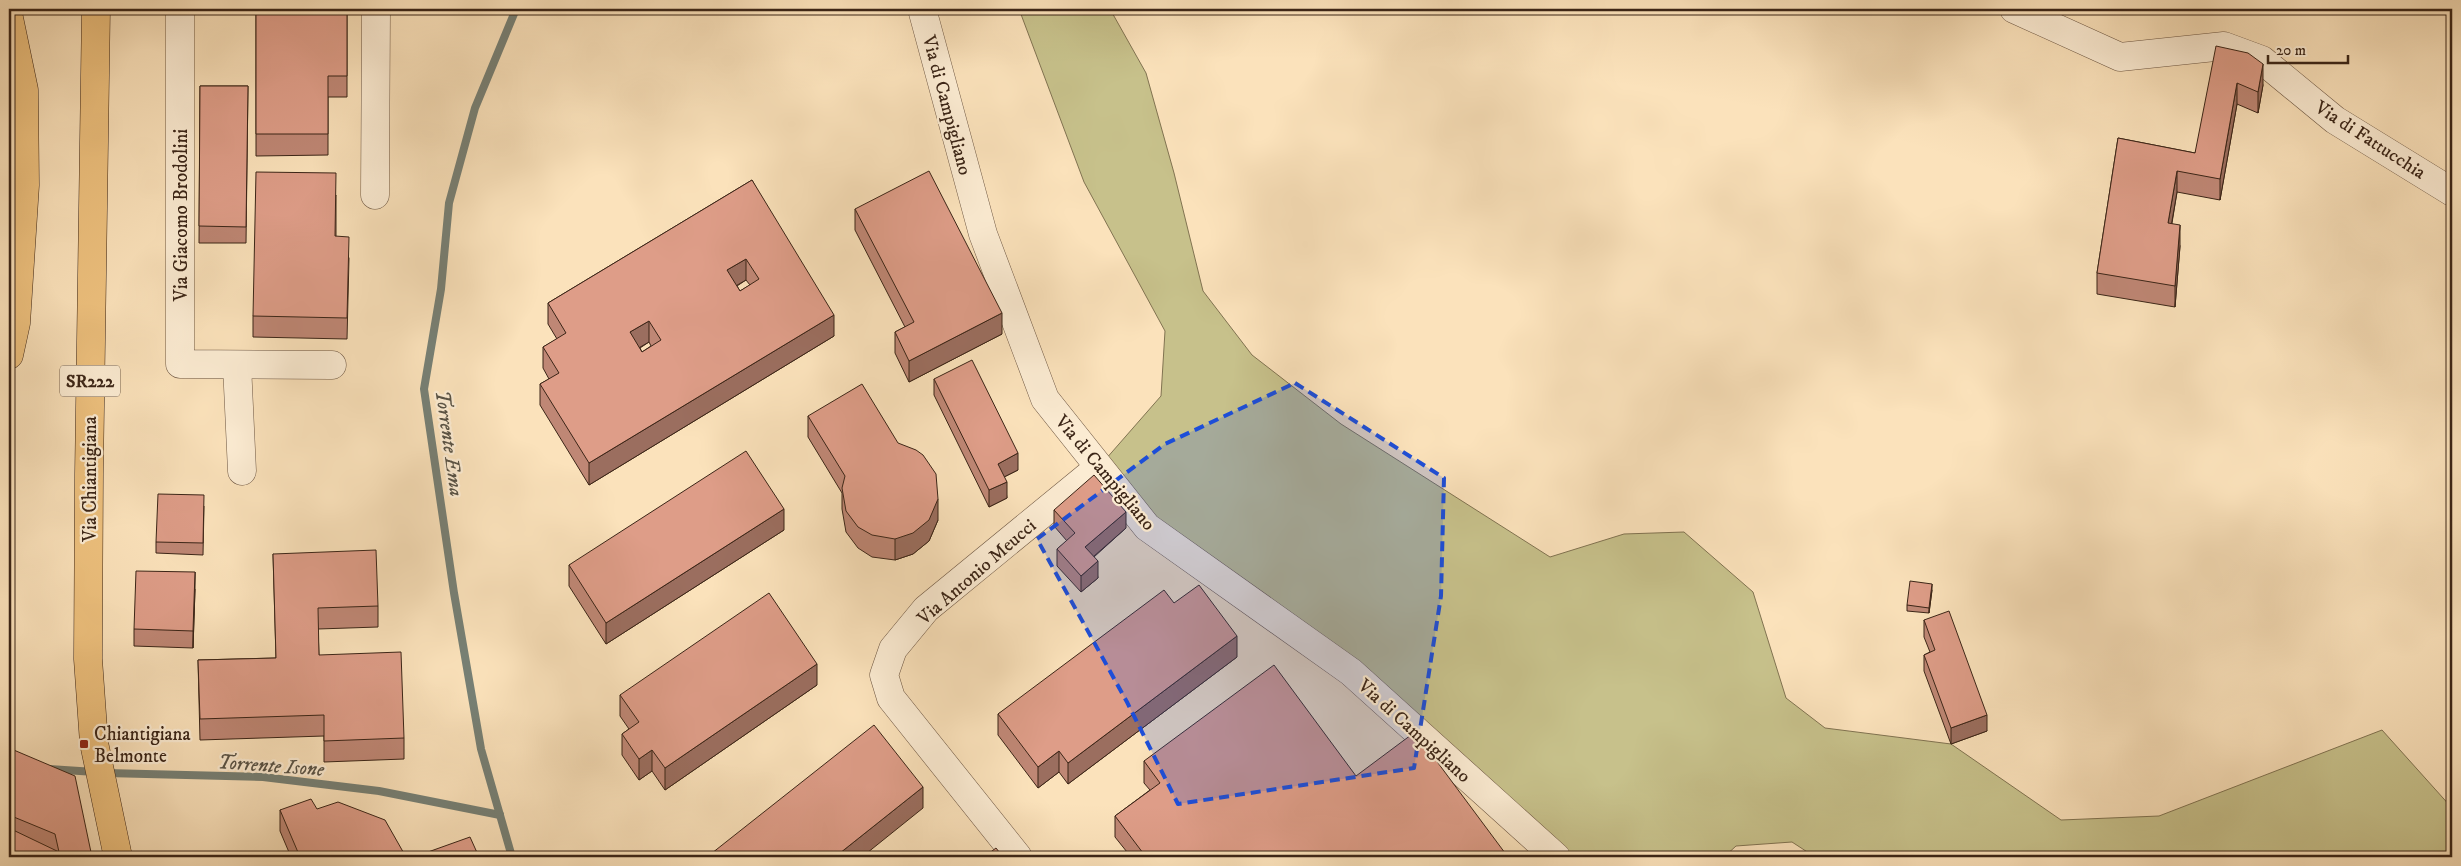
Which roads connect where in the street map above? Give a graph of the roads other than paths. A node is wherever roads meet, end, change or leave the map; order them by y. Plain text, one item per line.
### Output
1 (96, 9) edge
2 (180, 9) edge
3 (376, 9) edge
4 (922, 9) edge
5 (2014, 9) edge
6 (9, 18) edge
7 (2452, 192) edge
8 (375, 195) dead end
9 (9, 355) edge
10 (237, 365) junction
11 (332, 365) dead end
12 (1098, 468) junction
13 (242, 471) dead end
14 (118, 857) edge
15 (1018, 857) edge
16 (1556, 857) edge

1 - 14 main road, Via Chiantigiana / SR222
2 - 10 street, Via Giacomo Brodolini
3 - 8 street
4 - 12 street, Via di Campigliano
5 - 7 street, Via di Fattucchia
6 - 9 main road
10 - 11 street, Via Giacomo Brodolini
10 - 13 street
12 - 15 street, Via Antonio Meucci
12 - 16 street, Via di Campigliano

